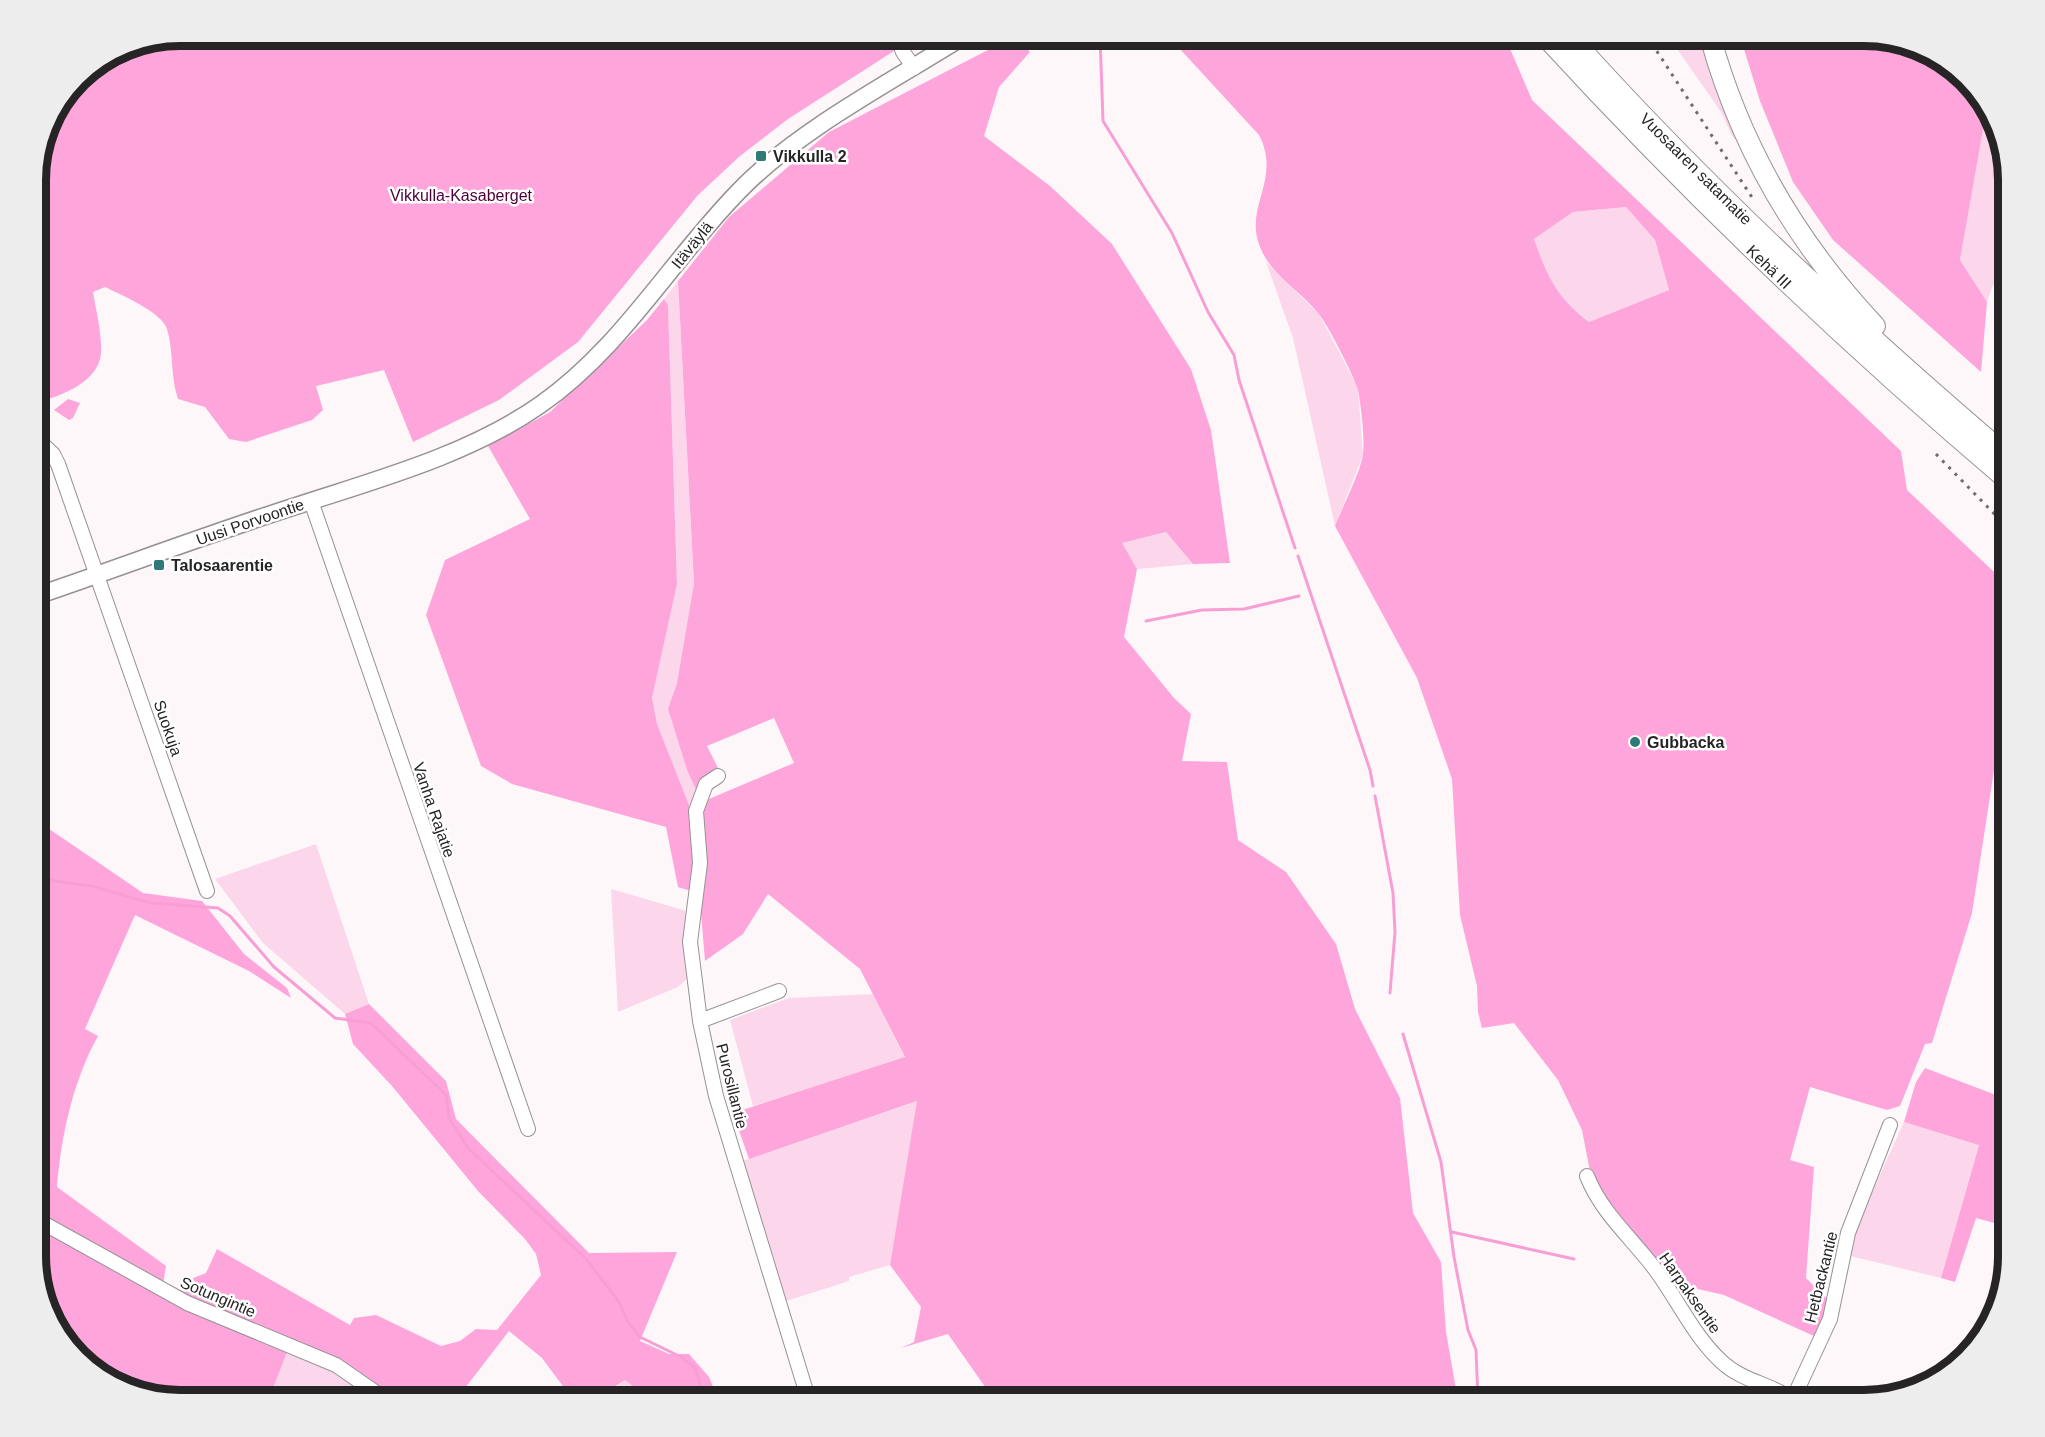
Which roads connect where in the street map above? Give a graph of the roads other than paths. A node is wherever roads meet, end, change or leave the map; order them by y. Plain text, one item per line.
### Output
1 (1555, 46) edge
2 (1578, 46) edge
3 (1714, 46) edge
4 (901, 47) edge
5 (948, 47) edge
6 (914, 68) junction
7 (1961, 417) junction
8 (47, 448) edge
9 (1998, 449) edge
10 (429, 459) joint
11 (1998, 472) edge
12 (311, 501) junction
13 (96, 576) junction
14 (47, 592) edge
15 (718, 776) dead end
16 (207, 891) dead end
17 (779, 990) dead end
18 (699, 1021) junction
19 (1890, 1125) dead end
20 (528, 1129) dead end
21 (1587, 1176) dead end
22 (47, 1225) edge
23 (372, 1390) edge
24 (806, 1390) edge
25 (1778, 1390) edge
26 (1797, 1390) edge

1 - 11 highway, Kehä III
2 - 7 highway, Vuosaaren satamatie
3 - 7 highway
4 - 6 street
5 - 6 main road, Itäväylä
6 - 10 main road, Itäväylä
7 - 9 highway
8 - 13 street
10 - 12 main road, Uusi Porvoontie
12 - 13 main road, Uusi Porvoontie
12 - 20 street, Vanha Rajatie
13 - 14 main road, Uusi Porvoontie
13 - 16 street, Suokuja
15 - 18 street, Purosillantie
17 - 18 street
18 - 24 street, Purosillantie
19 - 26 street, Hetbackantie
21 - 25 street, Harpaksentie
22 - 23 street, Sotungintie

